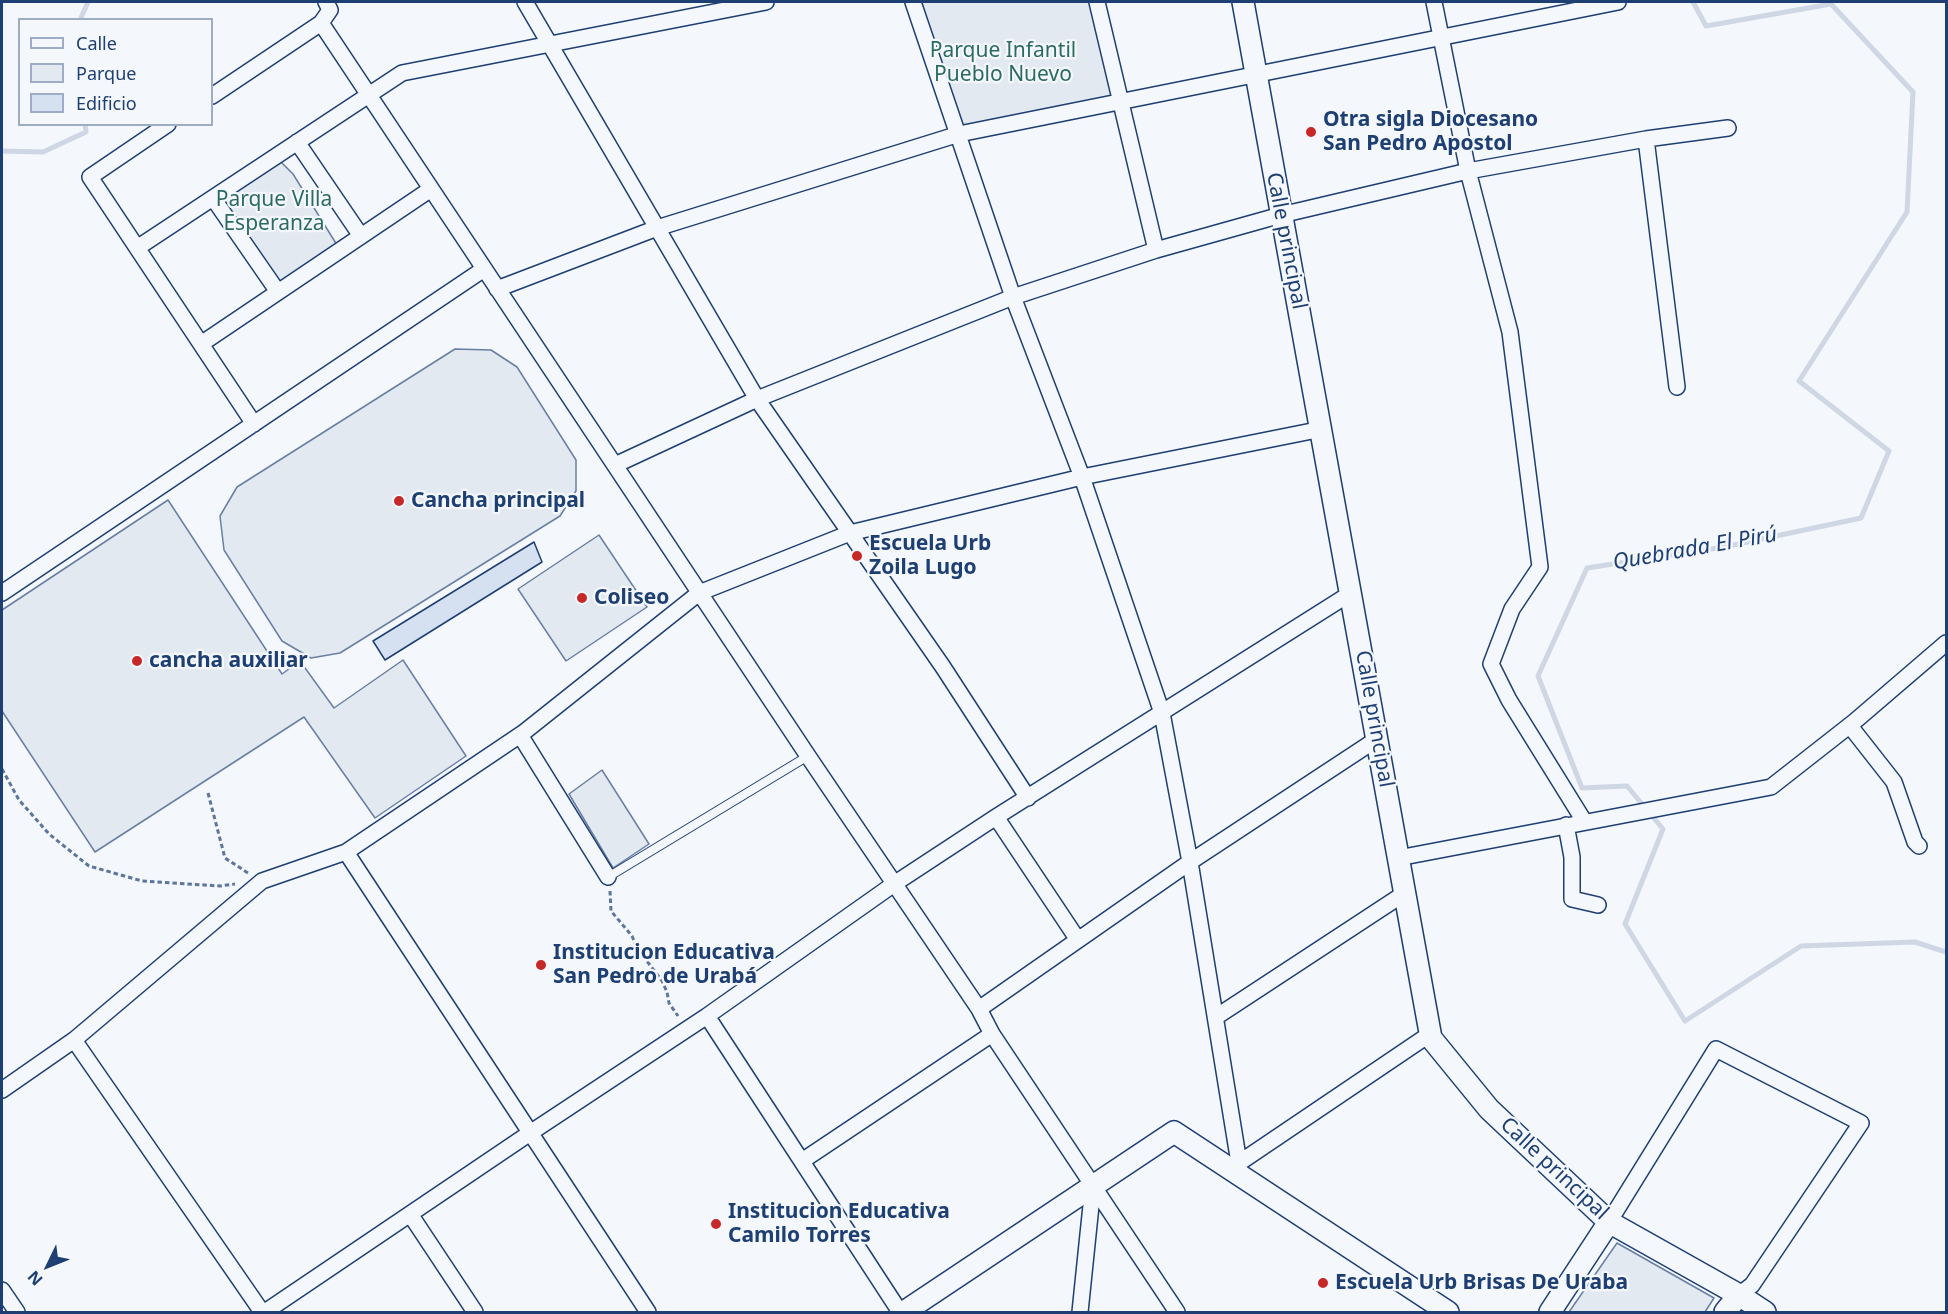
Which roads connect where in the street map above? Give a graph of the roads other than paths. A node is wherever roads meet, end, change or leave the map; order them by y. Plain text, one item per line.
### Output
1 (326, 2) edge
2 (525, 2) edge
3 (766, 2) edge
4 (914, 2) edge
5 (1097, 2) edge
6 (1244, 2) edge
7 (1434, 2) edge
8 (1617, 2) edge
9 (321, 23) junction
10 (1442, 38) junction
11 (550, 45) junction
12 (1256, 75) junction
13 (213, 95) edge
14 (369, 95) junction
15 (1121, 102) junction
16 (165, 126) edge
17 (1728, 128) dead end
18 (959, 134) junction
19 (1646, 139) junction
20 (297, 142) junction
21 (1468, 171) junction
22 (431, 189) junction
23 (213, 198) junction
24 (1281, 215) junction
25 (657, 228) junction
26 (361, 236) junction
27 (137, 248) junction
28 (1156, 250) junction
29 (484, 269) junction
30 (497, 289) junction
31 (278, 292) junction
32 (1013, 297) junction
33 (201, 344) junction
34 (1677, 387) dead end
35 (757, 399) junction
36 (254, 424) junction
37 (1322, 429) junction
38 (615, 465) junction
39 (1082, 477) junction
40 (850, 533) junction
41 (699, 592) junction
42 (2, 593) edge
43 (1351, 593) junction
44 (1947, 643) edge
45 (1162, 713) junction
46 (1850, 726) junction
47 (520, 735) junction
48 (1377, 739) junction
49 (808, 756) junction
50 (1028, 798) junction
51 (996, 817) junction
52 (1584, 821) junction
53 (1566, 825) junction
54 (1919, 846) dead end
55 (346, 852) junction
56 (1398, 858) junction
57 (1190, 862) junction
58 (609, 877) joint
59 (894, 884) junction
60 (1405, 893) junction
61 (1598, 905) dead end
62 (1078, 940) junction
63 (979, 1009) junction
64 (707, 1016) junction
65 (1216, 1017) junction
66 (992, 1034) junction
67 (1430, 1034) junction
68 (74, 1040) junction
69 (2, 1090) edge
70 (530, 1133) junction
71 (802, 1161) junction
72 (1238, 1168) junction
73 (1093, 1186) junction
74 (410, 1214) junction
75 (1609, 1222) junction
76 (2, 1290) edge
77 (1739, 1295) junction
78 (469, 1310) edge
79 (17, 1312) edge
80 (264, 1312) edge
81 (648, 1312) edge
82 (902, 1312) edge
83 (1080, 1312) edge
84 (1177, 1312) edge
85 (1448, 1312) edge
86 (1550, 1312) edge
87 (1725, 1312) edge
88 (1765, 1312) edge

1 - 9 street
2 - 11 street
3 - 11 street
4 - 18 street
5 - 15 street
6 - 12 main road, Calle principal
7 - 10 street
8 - 10 street
9 - 13 street
9 - 14 street
10 - 12 street
10 - 21 street
11 - 14 street
11 - 25 street
12 - 15 street
12 - 24 main road, Calle principal
14 - 20 street
14 - 22 street
15 - 18 street
15 - 28 street
16 - 27 street
17 - 19 street
18 - 25 street
18 - 32 street
19 - 21 street
19 - 34 street
20 - 23 street
20 - 26 street
21 - 24 street
21 - 52 street
22 - 26 street
22 - 29 street
23 - 27 street
23 - 31 street
24 - 28 street
24 - 37 main road, Calle principal
25 - 30 street
25 - 35 street
26 - 31 street
27 - 33 street
28 - 32 street
29 - 30 street
29 - 36 street
30 - 38 street
31 - 33 street
32 - 35 street
32 - 39 street
33 - 36 street
35 - 38 street
35 - 40 street
36 - 42 street
37 - 39 street
37 - 43 main road, Calle principal
38 - 41 street
39 - 40 street
39 - 45 street
40 - 41 street
40 - 50 street
41 - 47 street
41 - 49 street
43 - 45 street
43 - 48 main road, Calle principal
44 - 46 street
45 - 50 street
45 - 57 street
46 - 52 street
46 - 54 street
47 - 55 street
47 - 58 street
48 - 56 main road, Calle principal
48 - 57 street
49 - 58 lane
49 - 59 street
50 - 51 street
51 - 59 street
51 - 62 street
52 - 53 street
53 - 56 street
53 - 61 street
55 - 68 street
55 - 70 street
56 - 60 main road, Calle principal
57 - 62 street
57 - 65 street
59 - 63 street
59 - 64 street
60 - 65 street
60 - 67 main road, Calle principal
62 - 63 street
63 - 66 street
64 - 70 street
64 - 71 street
65 - 72 street
66 - 71 street
66 - 73 street
67 - 72 street
67 - 75 main road, Calle principal
68 - 69 street
68 - 80 street
70 - 74 street
70 - 81 street
71 - 82 street
72 - 73 main road
72 - 85 main road
73 - 82 main road
73 - 83 street
73 - 84 street
74 - 78 street
74 - 80 street
75 - 77 main road, Calle principal
75 - 77 street
75 - 86 main road
76 - 79 street
77 - 87 main road
77 - 88 main road, Calle principal

